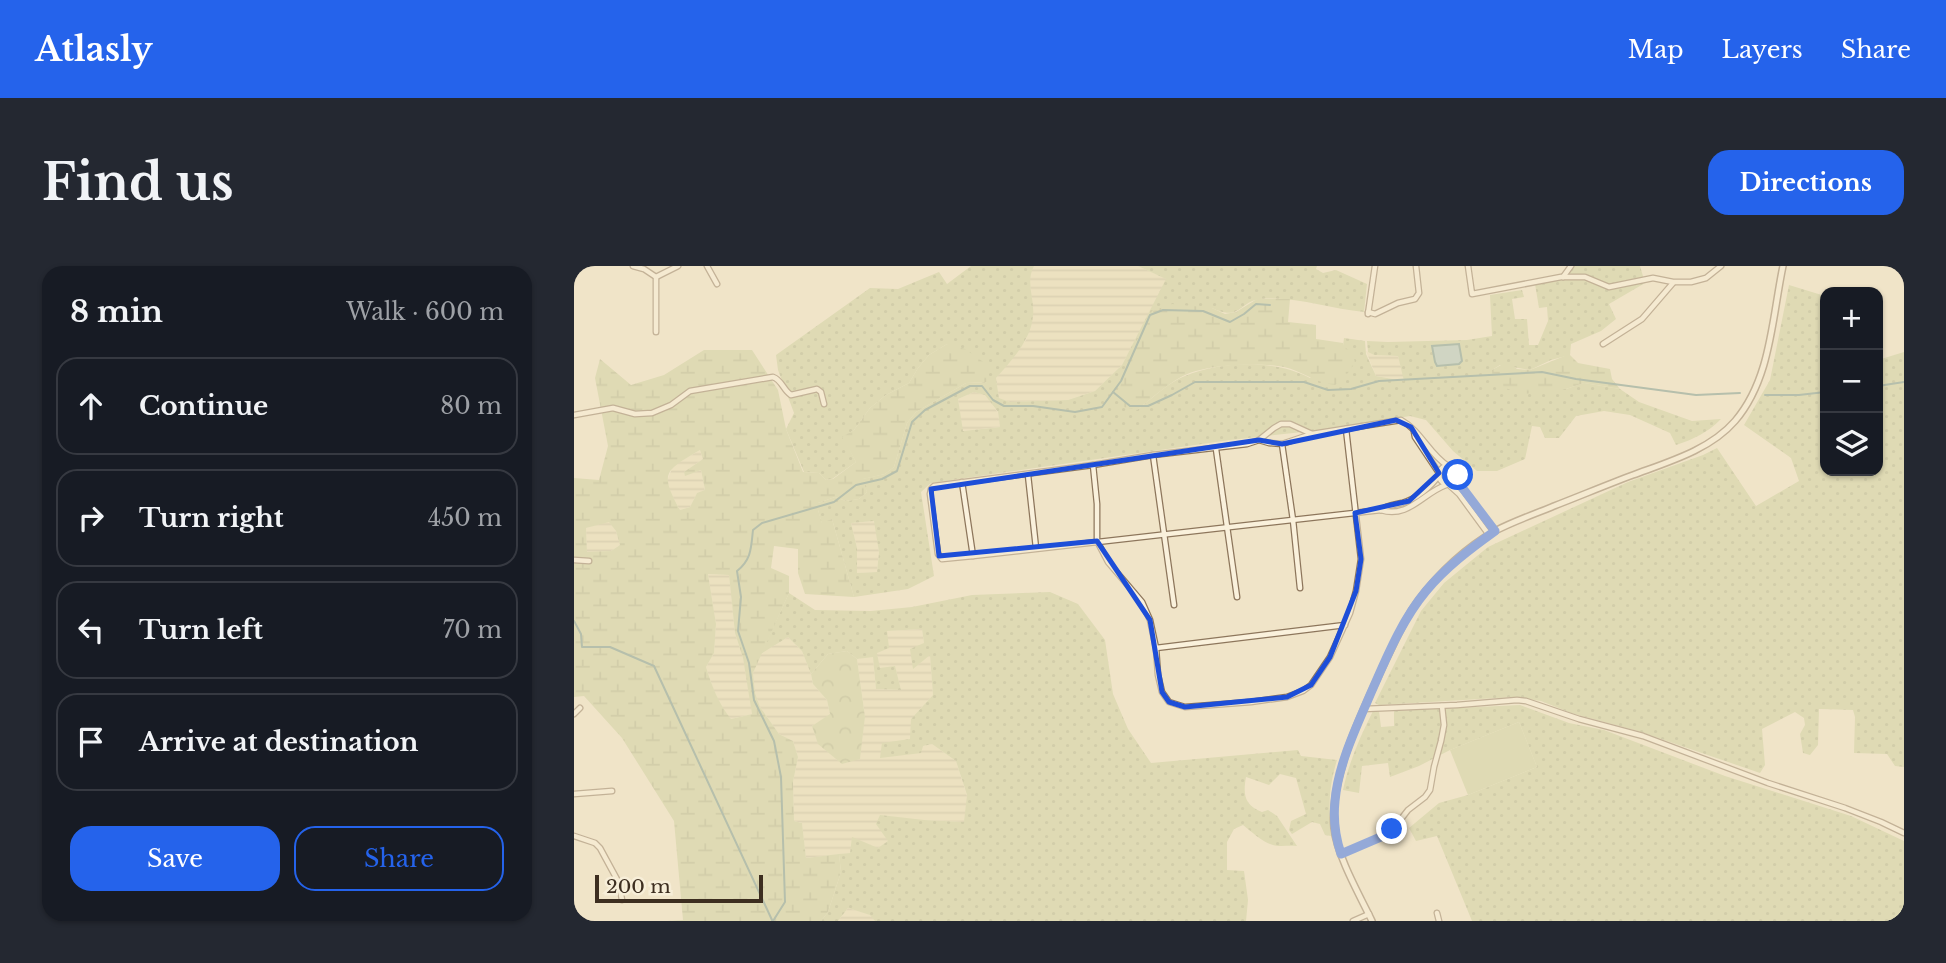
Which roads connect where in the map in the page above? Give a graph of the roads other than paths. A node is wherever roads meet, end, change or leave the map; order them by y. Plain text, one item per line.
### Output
1 (633, 266) edge
2 (678, 266) edge
3 (707, 266) edge
4 (1375, 266) edge
5 (1416, 266) edge
6 (1468, 266) edge
7 (1571, 266) edge
8 (1721, 266) edge
9 (1783, 266) edge
10 (656, 277) junction
11 (1563, 277) junction
12 (1673, 282) junction
13 (717, 284) dead end
14 (656, 332) dead end
15 (1603, 344) dead end
16 (824, 404) dead end
17 (574, 415) edge
18 (1346, 429) junction
19 (1414, 431) junction
20 (1312, 434) junction
21 (1259, 440) junction
22 (1282, 444) junction
23 (1216, 449) junction
24 (1153, 455) junction
25 (1093, 465) junction
26 (1448, 466) junction
27 (1439, 474) junction
28 (1028, 475) junction
29 (1458, 478) junction
30 (962, 482) junction
31 (1447, 485) junction
32 (1418, 495) junction
33 (1422, 500) junction
34 (1381, 510) junction
35 (1355, 513) junction
36 (1293, 520) junction
37 (1227, 527) junction
38 (1492, 533) junction
39 (1165, 534) junction
40 (1097, 541) junction
41 (1035, 548) junction
42 (973, 556) junction
43 (574, 559) edge
44 (589, 561) dead end
45 (1300, 588) dead end
46 (1237, 597) dead end
47 (1174, 605) dead end
48 (1345, 625) junction
49 (1156, 649) junction
50 (1442, 706) junction
51 (580, 708) dead end
52 (1364, 709) junction
53 (574, 714) edge
54 (612, 791) dead end
55 (574, 794) edge
56 (1904, 833) edge
57 (574, 836) edge
58 (1341, 854) junction
59 (622, 900) dead end
60 (1437, 913) dead end
61 (1368, 914) junction
62 (1353, 921) edge
63 (1372, 921) edge
64 (1439, 921) edge

1 - 10 street
2 - 10 street
3 - 13 street
4 - 5 street
6 - 11 street
7 - 11 street
8 - 12 street
9 - 38 street
10 - 14 street
11 - 12 street
12 - 15 street
16 - 17 street
18 - 19 street
18 - 20 street
18 - 35 street
19 - 26 street
19 - 27 street
20 - 21 street
20 - 22 street
21 - 22 street
21 - 23 street
22 - 36 street
23 - 24 street
23 - 37 street
24 - 25 street
24 - 39 street
25 - 28 street
25 - 40 street
26 - 27 street
26 - 29 street
27 - 31 street
27 - 32 street
28 - 30 street
28 - 41 street
29 - 31 street
29 - 38 street
30 - 42 street
30 - 42 street
31 - 33 street
31 - 38 street
32 - 33 street
32 - 34 street
33 - 34 street
34 - 35 street
35 - 36 street
35 - 48 street
36 - 37 street
36 - 45 street
37 - 39 street
37 - 46 street
38 - 52 street
39 - 40 street
39 - 47 street
40 - 41 street
40 - 49 street
41 - 42 street
43 - 44 street
48 - 49 street
48 - 49 street
50 - 52 street
50 - 56 street
50 - 58 street
51 - 53 street
52 - 58 street
54 - 55 street
57 - 59 street
58 - 61 street
60 - 64 street
61 - 62 street
61 - 63 street

